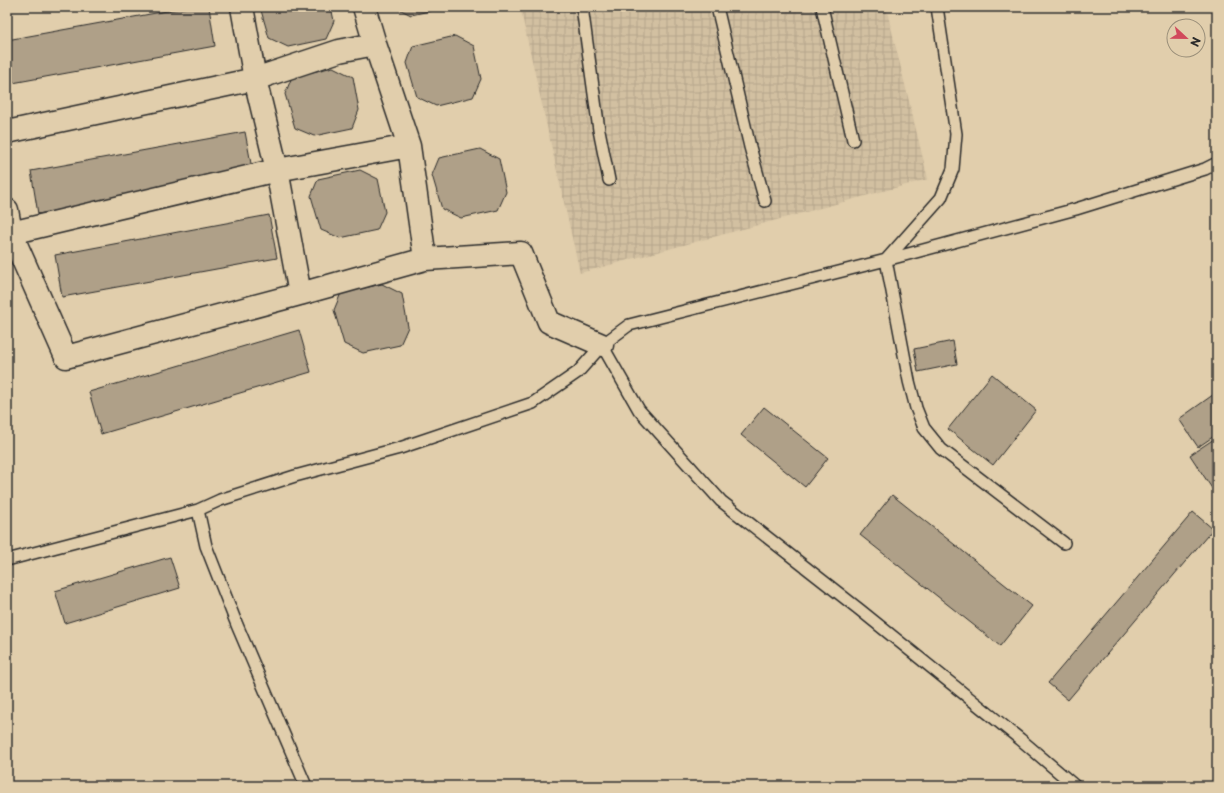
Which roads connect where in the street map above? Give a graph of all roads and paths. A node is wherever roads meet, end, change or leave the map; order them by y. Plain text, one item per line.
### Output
1 (242, 7) edge
2 (364, 7) edge
3 (582, 7) edge
4 (717, 7) edge
5 (822, 7) edge
6 (937, 7) edge
7 (376, 44) junction
8 (254, 79) junction
9 (7, 132) edge
10 (853, 140) dead end
11 (409, 146) junction
12 (1217, 163) edge
13 (277, 170) junction
14 (609, 180) dead end
15 (765, 201) dead end
16 (7, 210) edge
17 (11, 233) junction
18 (425, 259) junction
19 (886, 260) junction
20 (300, 294) junction
21 (602, 345) junction
22 (198, 510) junction
23 (1064, 543) dead end
24 (7, 560) edge
25 (306, 786) edge
26 (1075, 786) edge

1 - 8 street
2 - 7 street
3 - 14 lane
4 - 15 lane
5 - 10 lane
6 - 19 lane
7 - 8 street
7 - 11 street
8 - 9 street
8 - 13 street
11 - 13 street
11 - 18 street
12 - 19 lane
13 - 17 street
13 - 20 street
16 - 17 street
17 - 20 street
18 - 20 street
18 - 21 street
19 - 21 lane
19 - 23 lane
21 - 22 lane
21 - 26 lane
22 - 24 lane
22 - 25 lane

